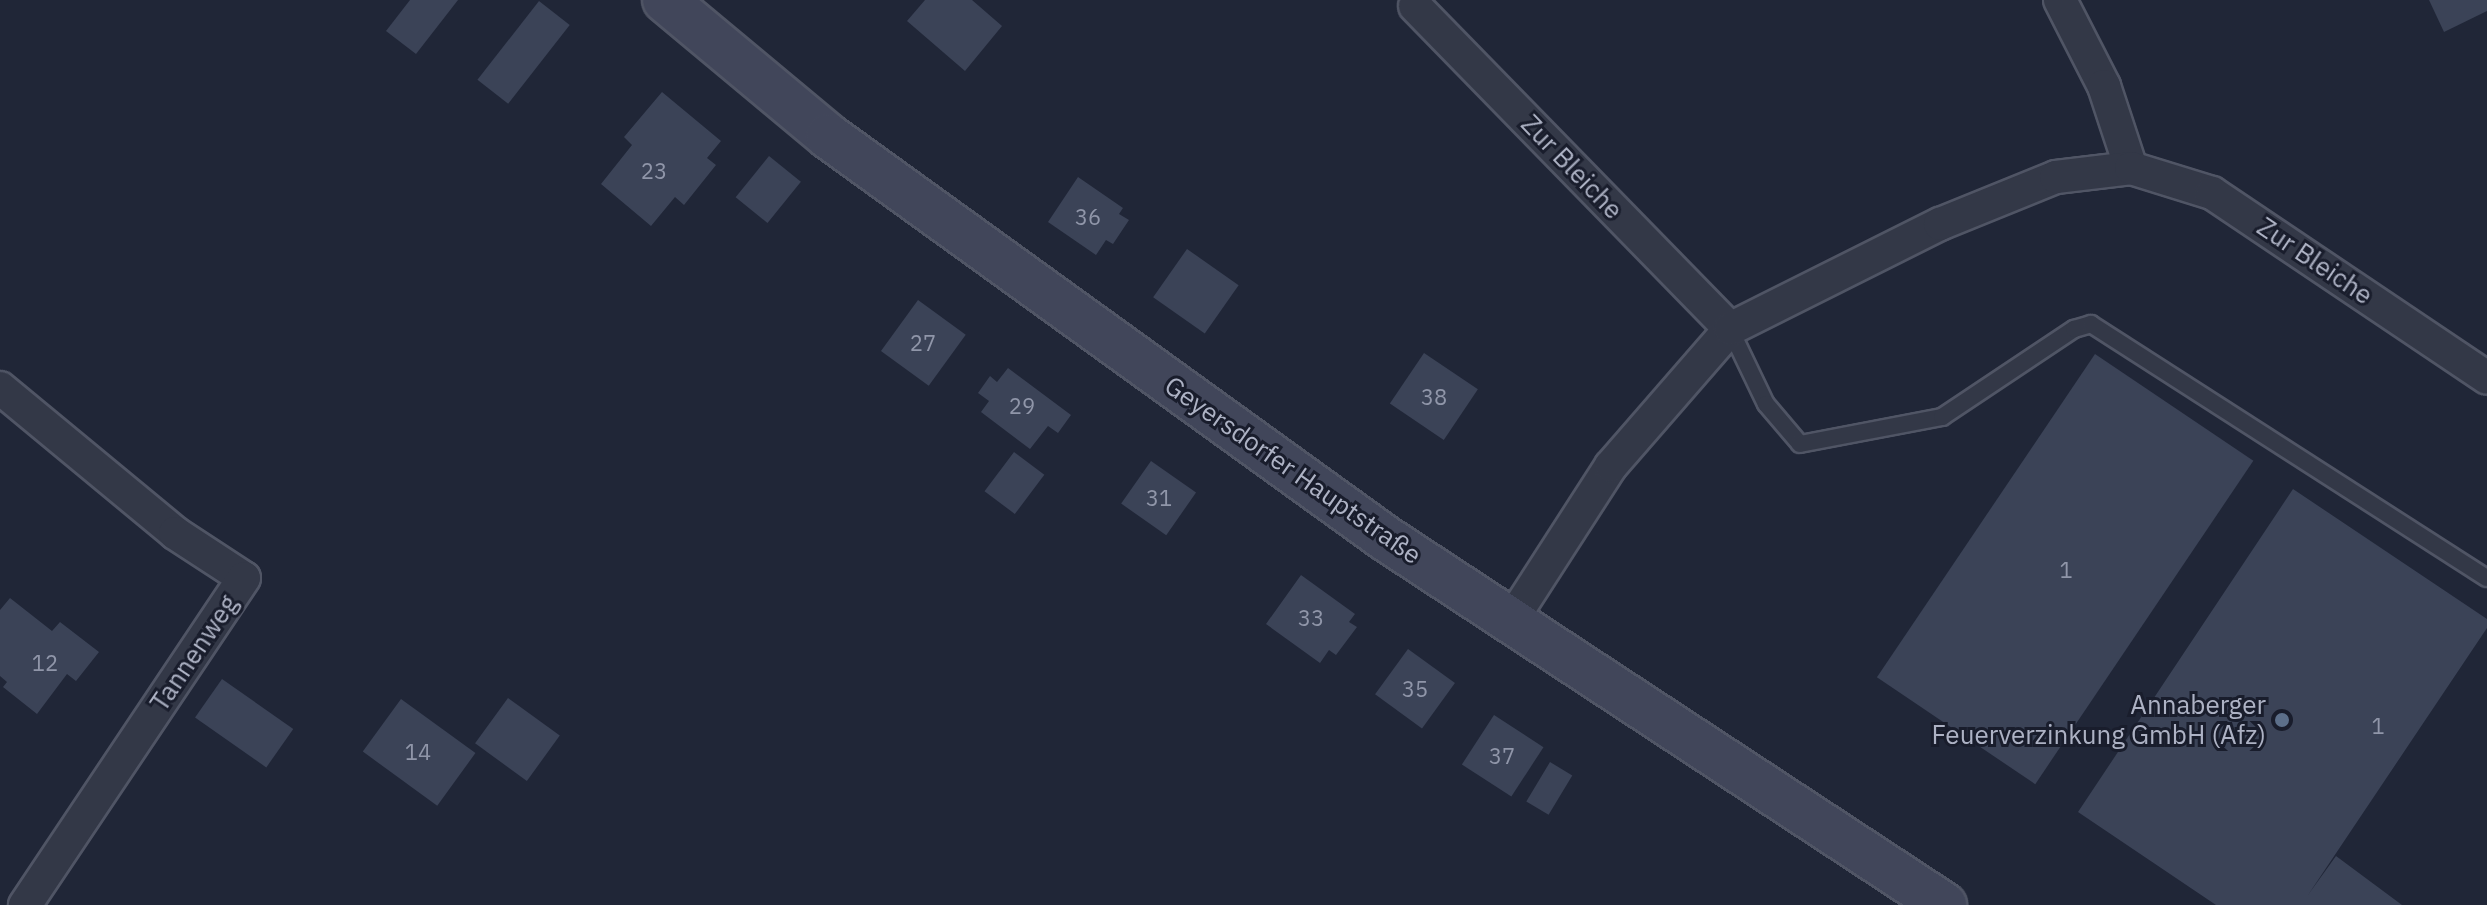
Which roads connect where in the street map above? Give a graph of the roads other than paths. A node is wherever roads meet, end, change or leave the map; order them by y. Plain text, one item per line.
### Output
1 (665, 0) edge
2 (2060, 0) edge
3 (1415, 6) dead end
4 (2131, 168) junction
5 (1730, 329) junction
6 (2487, 378) edge
7 (0, 388) edge
8 (2487, 578) edge
9 (1511, 621) junction
10 (25, 905) edge
11 (1944, 905) edge

1 - 9 main road, Geyersdorfer Hauptstraße
2 - 4 street
3 - 5 street, Zur Bleiche
4 - 5 street, Zur Bleiche
4 - 6 street, Zur Bleiche
5 - 8 lane
5 - 9 street, Zur Bleiche
7 - 10 street, Tannenweg
9 - 11 main road, Geyersdorfer Hauptstraße

